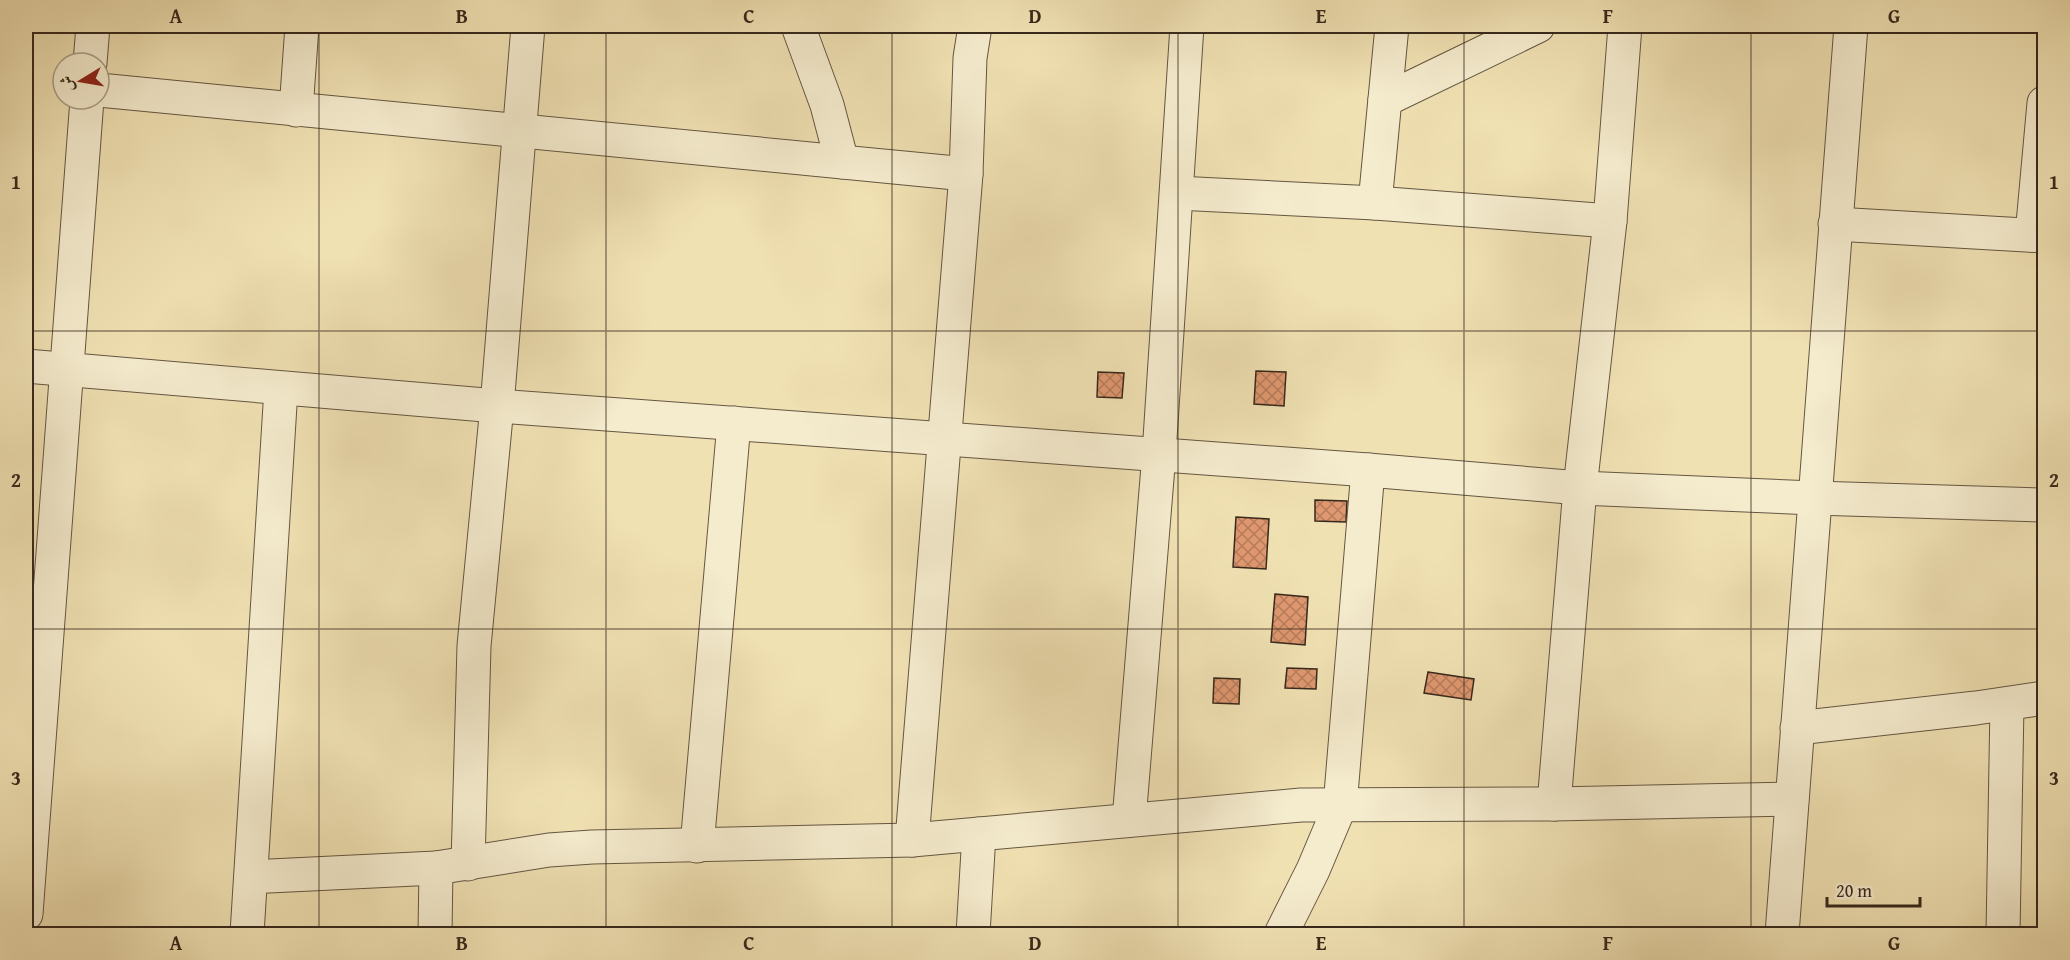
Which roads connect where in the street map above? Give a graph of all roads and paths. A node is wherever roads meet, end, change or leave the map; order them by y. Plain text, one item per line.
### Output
1 (93, 26) edge
2 (302, 26) edge
3 (528, 26) edge
4 (798, 26) edge
5 (975, 26) edge
6 (1187, 26) edge
7 (1392, 26) edge
8 (1538, 26) edge
9 (1625, 26) edge
10 (1851, 26) edge
11 (91, 51) edge
12 (111, 91) edge
13 (1385, 100) junction
14 (2044, 103) edge
15 (296, 110) junction
16 (86, 111) edge
17 (520, 131) junction
18 (842, 162) junction
19 (966, 174) junction
20 (1177, 193) junction
21 (1375, 203) junction
22 (1610, 221) junction
23 (1835, 224) junction
24 (2038, 236) edge
25 (26, 366) edge
26 (68, 371) junction
27 (281, 389) junction
28 (497, 406) junction
29 (734, 423) junction
30 (945, 441) junction
31 (1159, 454) junction
32 (1368, 470) junction
33 (1580, 488) junction
34 (1815, 498) junction
35 (2044, 505) edge
36 (2044, 698) edge
37 (2007, 704) junction
38 (1797, 728) junction
39 (1792, 799) junction
40 (1554, 804) junction
41 (1340, 806) junction
42 (1129, 820) junction
43 (979, 834) junction
44 (912, 840) junction
45 (697, 846) junction
46 (452, 866) junction
47 (251, 877) junction
48 (26, 895) edge
49 (247, 934) edge
50 (435, 934) edge
51 (973, 934) edge
52 (1281, 934) edge
53 (1782, 934) edge
54 (2003, 934) edge

1 - 11 street
2 - 15 street
3 - 17 street
4 - 18 street
5 - 19 street
6 - 20 street
7 - 13 street
8 - 13 street
9 - 22 street
10 - 23 street
12 - 15 street
13 - 21 street
14 - 24 street
15 - 17 street
16 - 26 street
17 - 18 street
17 - 28 street
18 - 19 street
19 - 30 street
20 - 21 street
20 - 31 street
21 - 22 street
22 - 33 street
23 - 24 street
23 - 34 street
25 - 26 street
26 - 27 street
26 - 48 street
27 - 28 street
27 - 47 street
28 - 29 street
28 - 46 street
29 - 30 street
29 - 45 street
30 - 31 street
30 - 44 street
31 - 32 street
31 - 42 street
32 - 33 street
32 - 41 street
33 - 34 street
33 - 40 street
34 - 35 street
34 - 38 street
36 - 37 street
37 - 38 street
37 - 54 street
38 - 39 street
39 - 40 street
39 - 53 street
40 - 41 street
41 - 42 street
41 - 52 street
42 - 43 street
43 - 44 street
43 - 51 street
44 - 45 street
45 - 46 street
46 - 47 street
46 - 50 street
47 - 49 street

